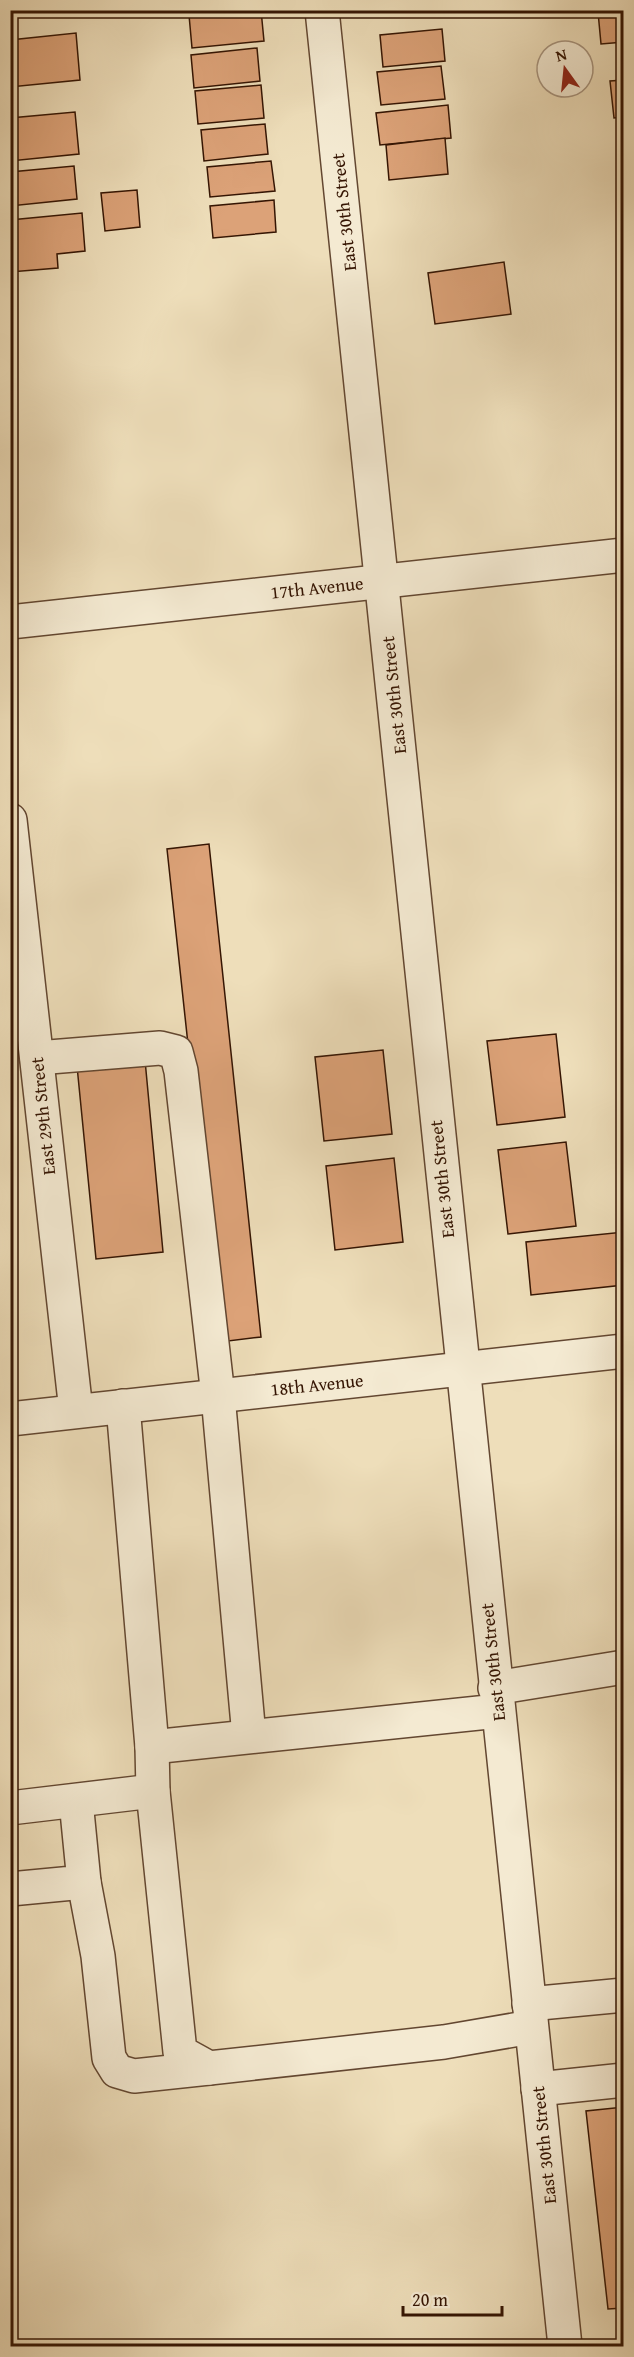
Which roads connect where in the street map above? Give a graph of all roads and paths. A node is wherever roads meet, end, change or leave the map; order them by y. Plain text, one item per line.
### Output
1 (322, 10) edge
2 (624, 555) edge
3 (383, 581) junction
4 (10, 622) edge
5 (10, 820) edge
6 (37, 1058) junction
7 (624, 1351) edge
8 (462, 1369) junction
9 (218, 1396) junction
10 (123, 1406) junction
11 (76, 1411) junction
12 (10, 1419) edge
13 (624, 1667) edge
14 (497, 1699) junction
15 (249, 1736) junction
16 (152, 1747) junction
17 (153, 1791) junction
18 (76, 1801) junction
19 (10, 1808) edge
20 (84, 1882) junction
21 (10, 1889) edge
22 (624, 1995) edge
23 (530, 2016) junction
24 (209, 2068) junction
25 (624, 2080) edge
26 (538, 2089) junction
27 (565, 2346) edge

1 - 3 street, East 30th Street
2 - 3 street, 17th Avenue
3 - 4 street, 17th Avenue
3 - 8 street, East 30th Street
5 - 6 street, East 29th Street
6 - 9 street
6 - 11 street, East 29th Street
7 - 8 street, 18th Avenue
8 - 9 street, 18th Avenue
8 - 14 street, East 30th Street
9 - 10 street, 18th Avenue
9 - 15 street
10 - 11 street, 18th Avenue
10 - 16 street
11 - 12 street, 18th Avenue
13 - 14 street
14 - 15 street
14 - 23 street, East 30th Street
15 - 16 street
16 - 17 street
17 - 18 street
17 - 24 street
18 - 19 street
18 - 20 street
20 - 21 street
20 - 24 street
22 - 23 street
23 - 24 street
23 - 26 street, East 30th Street
25 - 26 street
26 - 27 street, East 30th Street

